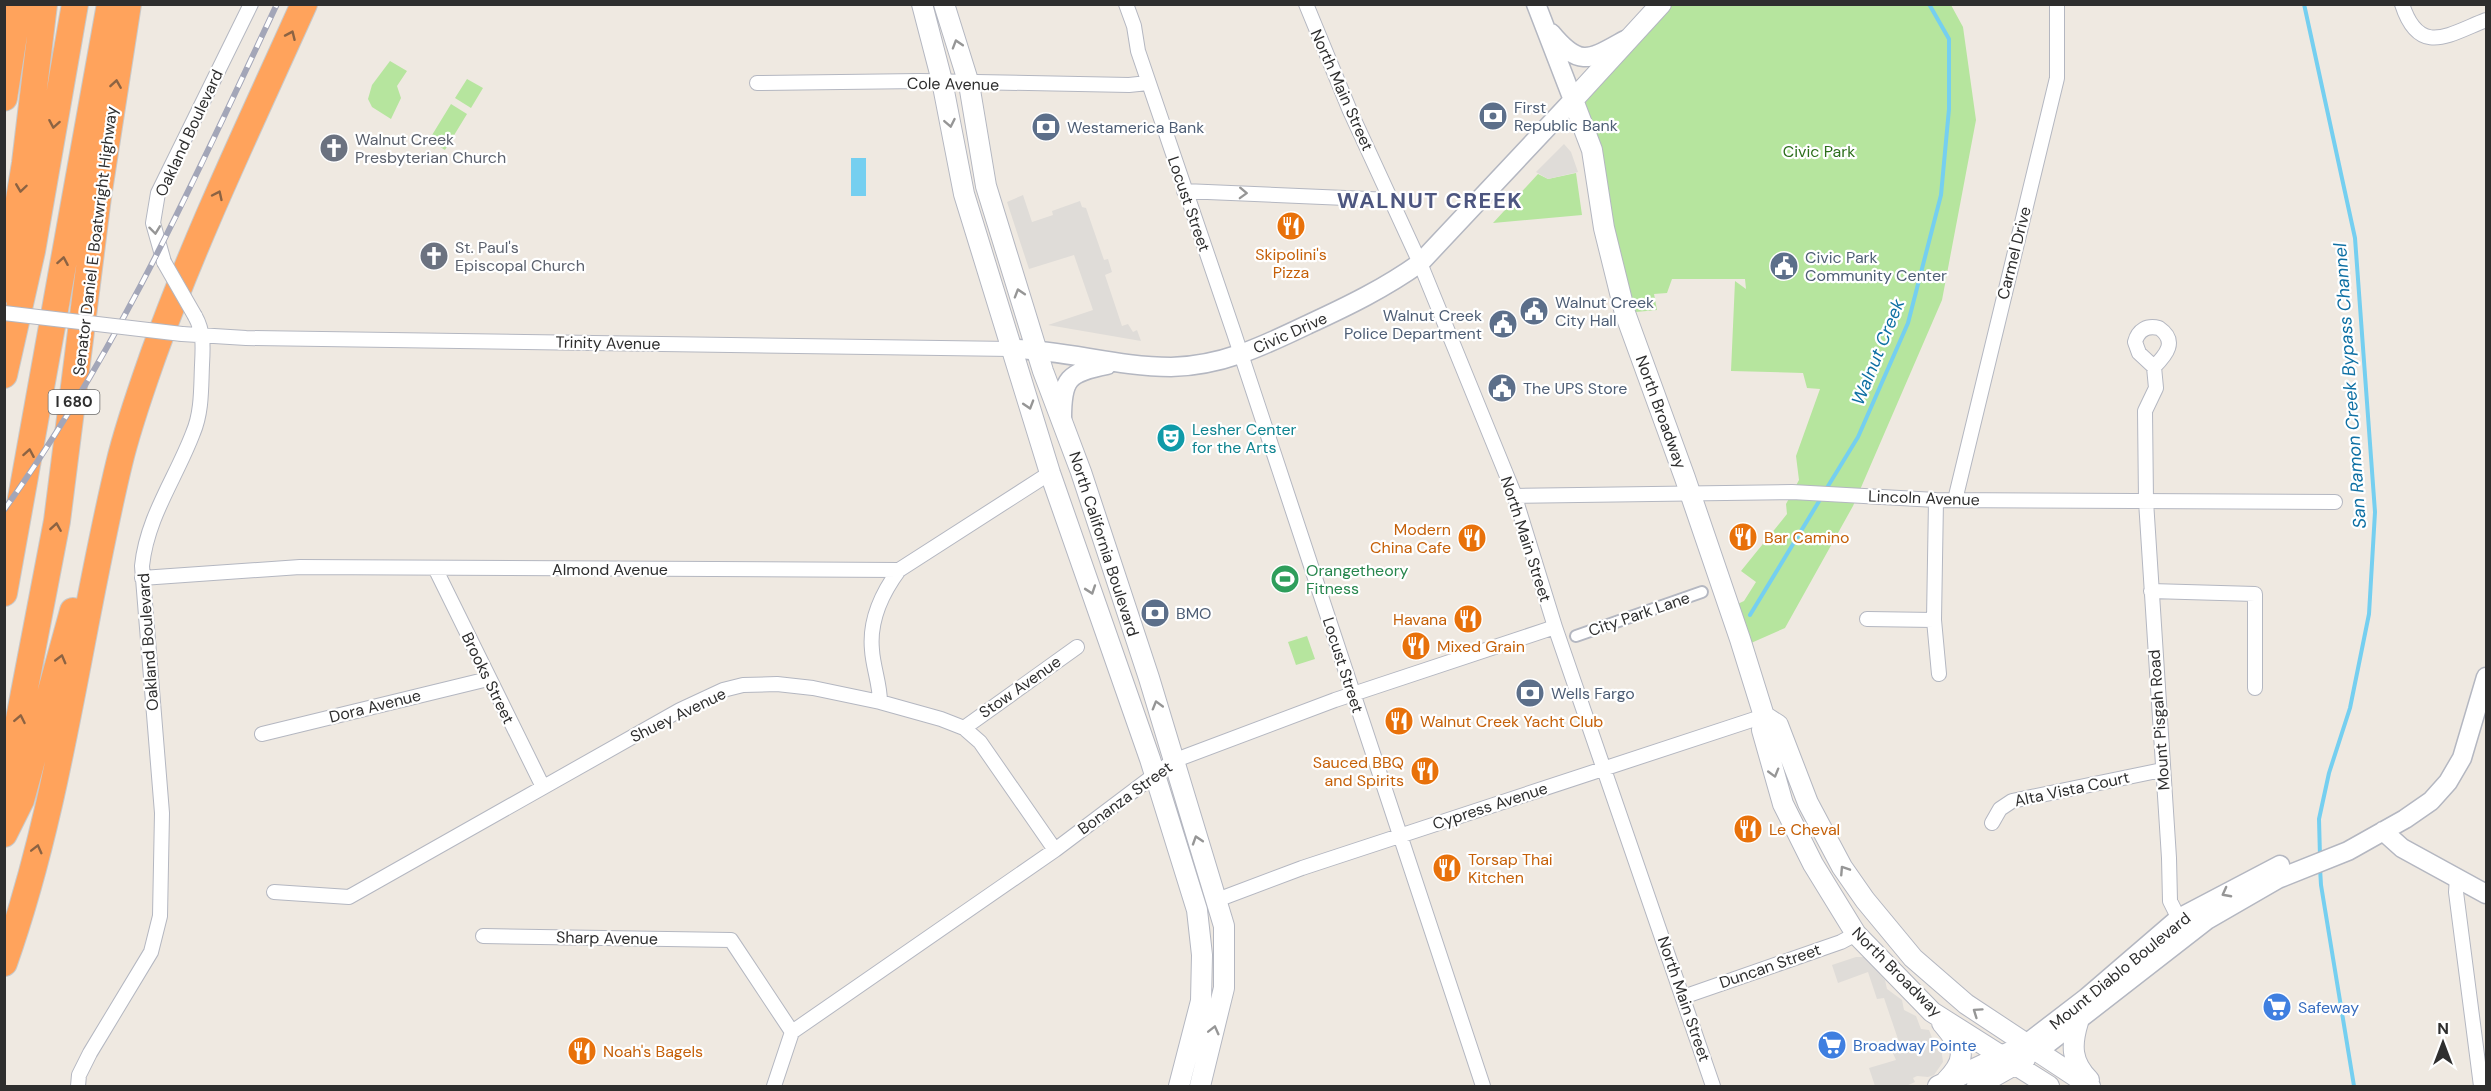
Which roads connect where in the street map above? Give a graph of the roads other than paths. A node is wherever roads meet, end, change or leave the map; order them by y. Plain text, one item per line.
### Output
1 (19, 4) edge
2 (44, 4) edge
3 (75, 4) edge
4 (110, 4) edge
5 (128, 4) edge
6 (251, 4) edge
7 (304, 4) edge
8 (922, 4) edge
9 (944, 4) edge
10 (1126, 4) edge
11 (1306, 4) edge
12 (1661, 4) edge
13 (2057, 4) edge
14 (2402, 4) edge
15 (1537, 11) edge
16 (2487, 20) edge
17 (1632, 36) junction
18 (942, 81) junction
19 (757, 83) dead end
20 (1148, 83) junction
21 (969, 84) junction
22 (4, 98) edge
23 (1573, 100) junction
24 (1184, 191) junction
25 (1392, 200) junction
26 (193, 249) junction
27 (1420, 263) junction
28 (4, 290) edge
29 (4, 313) edge
30 (203, 337) junction
31 (1012, 349) junction
32 (1036, 349) junction
33 (1241, 355) junction
34 (1122, 362) junction
35 (2154, 367) dead end
36 (4, 375) edge
37 (1062, 418) junction
38 (1050, 473) junction
39 (1689, 492) junction
40 (1514, 496) junction
41 (1936, 500) junction
42 (1955, 500) junction
43 (2146, 501) junction
44 (2335, 502) dead end
45 (435, 568) junction
46 (900, 570) junction
47 (142, 578) junction
48 (2151, 591) junction
49 (1702, 592) dead end
50 (4, 593) edge
51 (1867, 619) dead end
52 (1934, 620) junction
53 (1555, 627) junction
54 (1576, 636) dead end
55 (1077, 647) dead end
56 (1939, 674) dead end
57 (2487, 678) edge
58 (488, 679) junction
59 (2255, 688) dead end
60 (1353, 694) junction
61 (880, 702) junction
62 (1764, 716) junction
63 (964, 728) junction
64 (262, 734) dead end
65 (1173, 762) junction
66 (1603, 769) junction
67 (2162, 770) junction
68 (1154, 774) junction
69 (543, 787) junction
70 (4, 797) edge
71 (1992, 823) dead end
72 (2383, 831) junction
73 (4, 834) edge
74 (1399, 837) junction
75 (1055, 850) junction
76 (2457, 878) junction
77 (274, 892) dead end
78 (2487, 894) edge
79 (1217, 900) junction
80 (2183, 926) junction
81 (1856, 934) junction
82 (483, 936) dead end
83 (4, 963) edge
84 (1683, 997) junction
85 (1932, 1012) junction
86 (2078, 1022) junction
87 (792, 1032) junction
88 (2032, 1048) junction
89 (2008, 1061) junction
90 (78, 1086) edge
91 (774, 1086) edge
92 (1179, 1086) edge
93 (1200, 1086) edge
94 (1483, 1086) edge
95 (1713, 1086) edge
96 (1940, 1086) edge
97 (1977, 1086) edge
98 (2049, 1086) edge
99 (2090, 1086) edge
100 (2095, 1086) edge
101 (2481, 1086) edge

1 - 22 highway
2 -> 28 highway
3 -> 36 highway
50 -> 4 highway
70 -> 5 highway, Senator Daniel E Boatwright Highway / I 680
6 -> 30 street, Oakland Boulevard, bridge
26 -> 7 highway
8 - 18 main road, North California Boulevard
21 -> 9 main road, North California Boulevard
10 - 20 street, Locust Street
11 - 25 street, North Main Street
12 - 17 main road, Civic Drive
13 - 42 street, Carmel Drive
14 - 16 street
15 - 17 street
15 - 23 street, North Broadway
17 - 23 main road, Civic Drive
18 - 19 street, Cole Avenue
18 - 21 street, Cole Avenue
18 -> 31 main road, North California Boulevard
20 - 21 street, Cole Avenue
20 - 24 street, Locust Street
32 -> 21 main road, North California Boulevard
23 - 27 street, Civic Drive
23 - 39 main road, North Broadway
24 -> 25 street
24 - 33 street, Locust Street
25 - 27 street, North Main Street
73 -> 26 highway
83 -> 26 highway
27 - 33 street, Civic Drive
27 - 40 street, North Main Street
29 - 30 street, Trinity Avenue, bridge
30 - 31 street, Trinity Avenue
30 - 47 street, Oakland Boulevard
31 - 32 street, Civic Drive
31 -> 38 main road, North California Boulevard
32 - 34 street, Civic Drive
32 - 37 main road, North California Boulevard
33 - 34 street, Civic Drive
33 - 60 street, Locust Street
34 - 37 street
35 - 43 street, Mount Pisgah Road
65 -> 37 main road, North California Boulevard
38 - 46 street
38 -> 68 main road, North California Boulevard
39 - 40 street, Lincoln Avenue
39 - 41 street, Lincoln Avenue
39 - 62 main road, North Broadway
40 - 53 street, North Main Street
41 - 42 street, Lincoln Avenue
41 - 52 street
42 - 43 street, Lincoln Avenue
43 - 44 street, Lincoln Avenue
43 - 48 street, Mount Pisgah Road
45 - 46 street, Almond Avenue
45 - 47 street, Almond Avenue
45 - 58 street, Brooks Street
46 - 61 street
47 - 90 street, Oakland Boulevard
48 - 59 street
48 - 67 street, Mount Pisgah Road
49 - 54 street, City Park Lane
51 - 52 street
52 - 56 street
53 - 60 street, Bonanza Street
53 - 66 street, North Main Street
55 - 63 street, Stow Avenue
57 - 72 street, Mount Diablo Boulevard
58 - 64 street, Dora Avenue
58 - 69 street, Brooks Street
60 - 65 street, Bonanza Street
60 - 74 street, Locust Street
61 - 63 street, Shuey Avenue
61 - 69 street, Shuey Avenue
62 - 66 street, Cypress Avenue
62 -> 81 main road, North Broadway
88 -> 62 main road, North Broadway
63 - 75 street, Shuey Avenue
65 - 68 street, Bonanza Street
79 -> 65 main road, North California Boulevard
66 - 74 street, Cypress Avenue
66 - 84 street, North Main Street
67 - 71 street, Alta Vista Court
67 - 80 street, Mount Pisgah Road
68 - 75 street, Bonanza Street
68 - 92 main road, North California Boulevard
69 - 77 street, Shuey Avenue
72 - 76 street
72 - 80 street, Mount Diablo Boulevard
74 - 79 street, Cypress Avenue
74 - 94 street, Locust Street
75 - 87 street, Bonanza Street
76 - 78 street
76 - 101 street
93 -> 79 main road, North California Boulevard
80 - 86 street, Mount Diablo Boulevard
80 - 88 street, Mount Diablo Boulevard
81 - 84 street, Duncan Street
81 - 85 main road, North Broadway
82 - 87 street, Sharp Avenue
84 - 95 street, North Main Street
85 - 89 main road, North Broadway
85 - 96 main road
86 - 88 street, Mount Diablo Boulevard
86 - 100 main road
87 - 91 street
88 - 89 main road, Mount Diablo Boulevard
88 - 99 main road, North Broadway
89 - 96 main road, Mount Diablo Boulevard
89 - 97 main road, Mount Diablo Boulevard
89 - 98 main road, North Broadway

